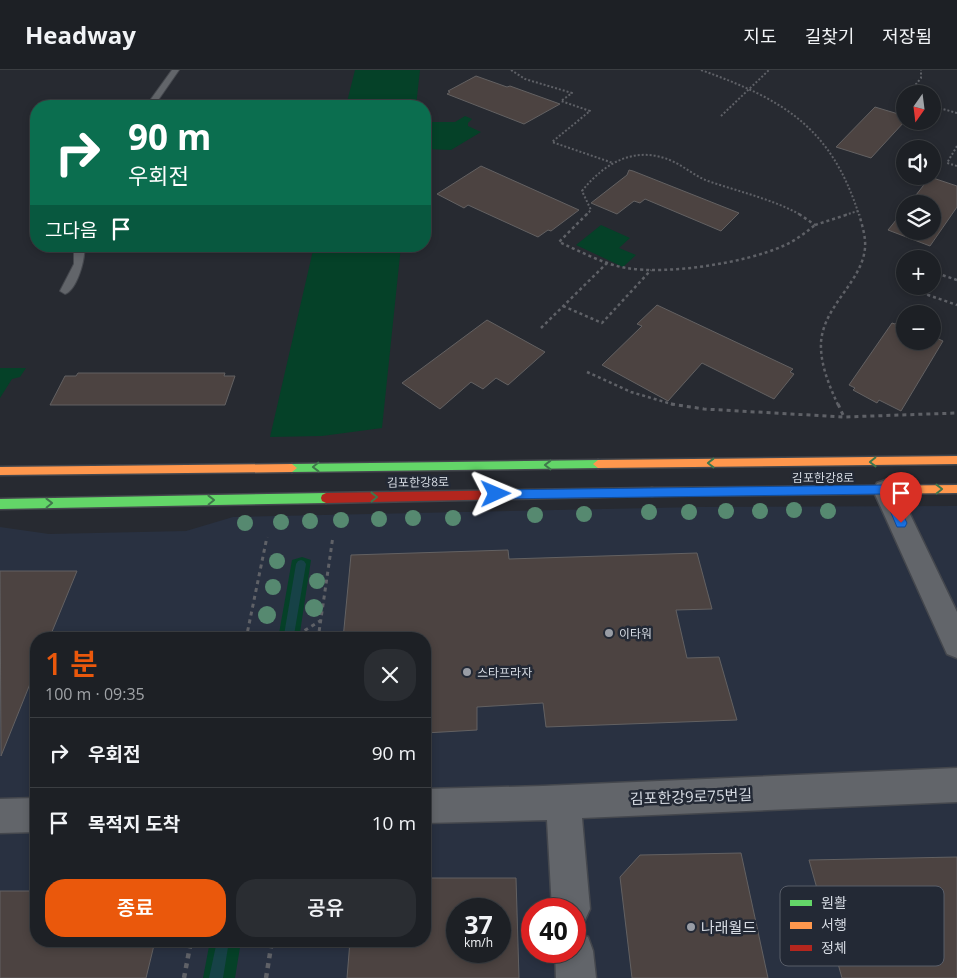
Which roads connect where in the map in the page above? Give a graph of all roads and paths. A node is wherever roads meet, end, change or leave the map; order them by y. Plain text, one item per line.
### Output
1 (176, 70) edge
2 (511, 70) edge
3 (701, 70) edge
4 (769, 70) edge
5 (922, 70) edge
6 (915, 85) edge
7 (750, 88) junction
8 (154, 100) edge
9 (941, 109) edge
10 (957, 113) edge
11 (721, 116) dead end
12 (957, 146) edge
13 (614, 163) junction
14 (957, 166) edge
15 (858, 212) junction
16 (815, 225) junction
17 (80, 252) edge
18 (607, 262) junction
19 (651, 269) junction
20 (957, 280) edge
21 (65, 291) dead end
22 (957, 305) edge
23 (563, 306) junction
24 (541, 328) dead end
25 (587, 372) dead end
26 (957, 413) edge
27 (844, 417) junction
28 (957, 460) edge
29 (0, 470) edge
30 (957, 489) edge
31 (886, 490) junction
32 (0, 504) edge
33 (332, 536) dead end
34 (267, 537) dead end
35 (320, 621) junction
36 (247, 632) edge
37 (302, 632) edge
38 (319, 632) edge
39 (957, 644) edge
40 (957, 785) edge
41 (563, 802) junction
42 (431, 806) edge
43 (30, 815) edge
44 (0, 816) edge
45 (570, 898) edge
46 (190, 947) edge
47 (271, 947) edge
48 (575, 963) edge
49 (184, 978) edge
50 (266, 978) edge
51 (576, 978) edge

1 - 8 lane
2 - 13 path
3 - 7 path
4 - 7 path
5 - 6 path
7 - 11 path
7 - 15 path
9 - 10 path
12 - 14 path
13 - 16 path
13 - 18 path
15 - 16 path
15 - 27 path
16 - 19 path
17 - 21 lane
18 - 19 path
18 - 23 path
19 - 23 path
20 - 22 path
23 - 24 path
25 - 27 path
26 - 27 path
28 -> 29 street, 김포한강8로
31 -> 30 street, 김포한강8로
32 -> 31 street, 김포한강8로
31 - 39 street
33 - 35 path
34 - 36 path
35 - 37 path
35 - 38 path
40 - 41 street, 김포한강9로75번길
41 - 42 street, 김포한강9로75번길
41 - 45 street
43 - 44 street
46 - 49 path
47 - 50 path
48 - 51 street

